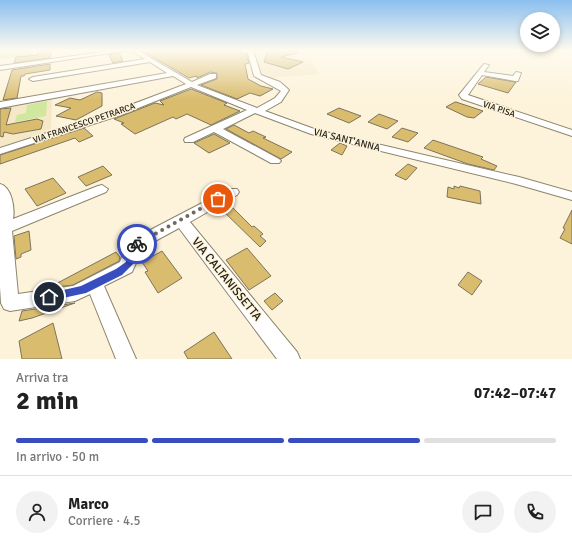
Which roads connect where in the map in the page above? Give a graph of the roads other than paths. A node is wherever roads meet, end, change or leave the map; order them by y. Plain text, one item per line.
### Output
1 (2, 67) edge
2 (34, 67) edge
3 (59, 67) edge
4 (84, 67) edge
5 (109, 67) edge
6 (134, 67) edge
7 (161, 67) edge
8 (255, 67) edge
9 (485, 67) edge
10 (480, 73) junction
11 (518, 73) dead end
12 (172, 74) junction
13 (113, 76) junction
14 (213, 76) dead end
15 (0, 77) edge
16 (87, 80) junction
17 (60, 84) junction
18 (189, 84) junction
19 (32, 89) junction
20 (0, 105) edge
21 (256, 110) junction
22 (217, 127) junction
23 (572, 133) edge
24 (189, 140) dead end
25 (0, 151) edge
26 (275, 161) dead end
27 (0, 188) edge
28 (102, 188) dead end
29 (233, 192) dead end
30 (572, 196) edge
31 (179, 222) junction
32 (5, 228) junction
33 (95, 284) junction
34 (126, 359) edge
35 (290, 359) edge

1 - 15 street
2 - 19 street
3 - 17 street
4 - 16 street
5 - 13 street
6 - 13 street
7 - 12 street, VIA SANT'ANNA
8 - 21 street
9 - 10 street, VIA PISA
10 - 11 street
10 - 23 street, VIA PISA
12 - 13 street
12 - 18 street, VIA SANT'ANNA
13 - 16 street
13 - 16 street
14 - 18 street, VIA FRANCESCO PETRARCA
16 - 17 street
16 - 17 street
17 - 19 street
17 - 19 street
18 - 21 street, VIA SANT'ANNA
18 - 25 street, VIA FRANCESCO PETRARCA
19 - 20 street
21 - 22 street
21 - 30 street, VIA SANT'ANNA
22 - 24 street
22 - 26 street
27 - 32 street
28 - 32 street
29 - 31 street
31 - 33 street
31 - 35 street, VIA CALTANISSETTA
32 - 33 street
33 - 34 street

